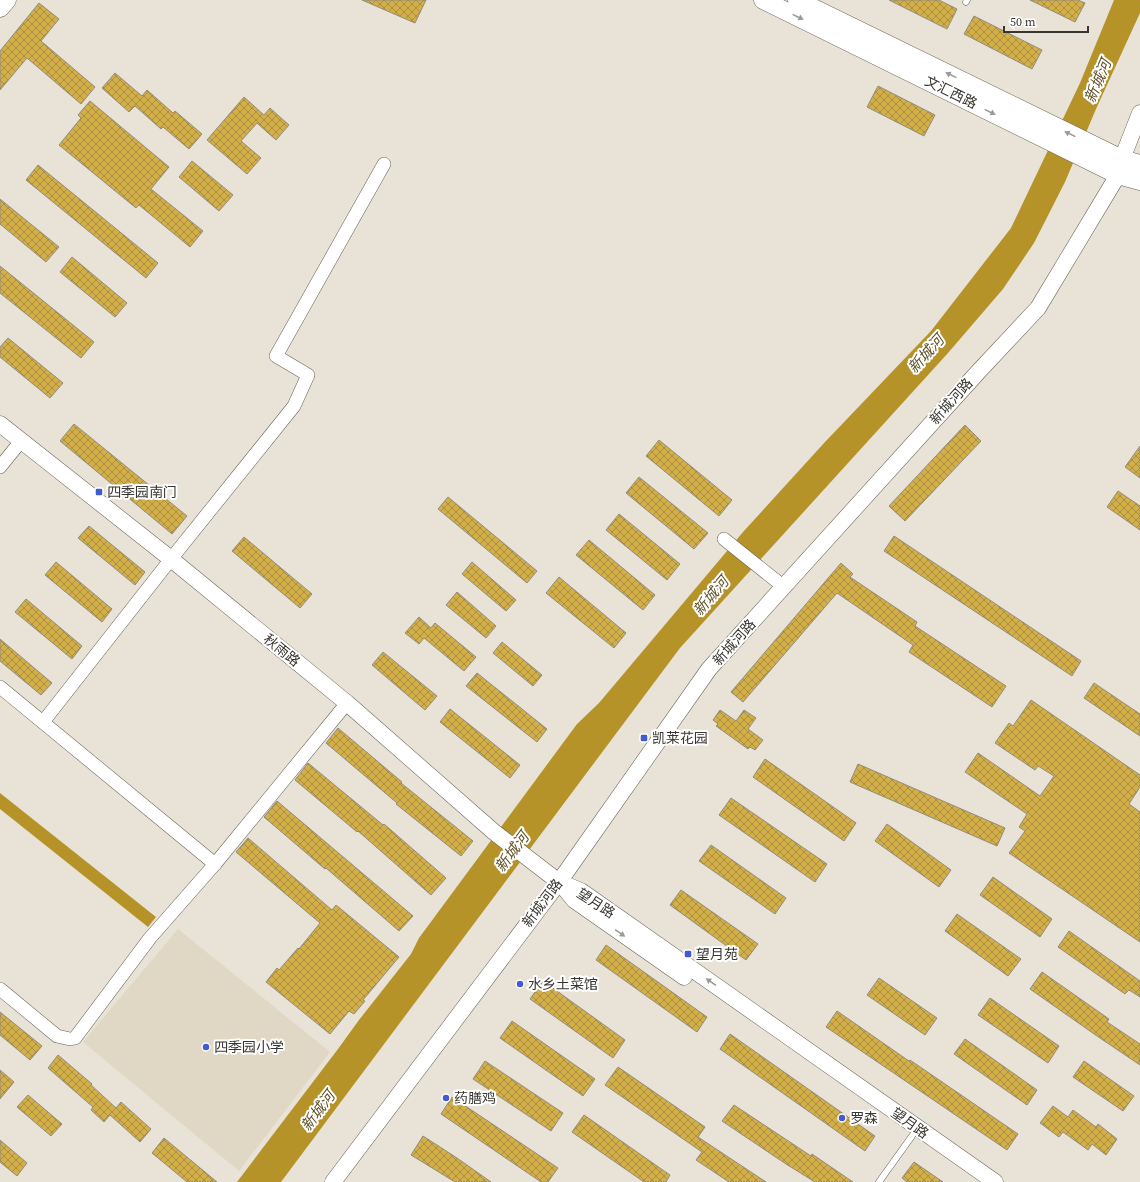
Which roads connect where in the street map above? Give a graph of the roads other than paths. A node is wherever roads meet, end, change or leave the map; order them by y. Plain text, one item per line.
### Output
1 (7, 0) edge
2 (763, 0) edge
3 (799, 1) edge
4 (0, 8) edge
5 (1140, 113) edge
6 (1045, 130) junction
7 (384, 164) dead end
8 (1140, 164) edge
9 (1120, 167) junction
10 (1140, 181) edge
11 (0, 424) edge
12 (21, 440) junction
13 (0, 468) edge
14 (724, 539) dead end
15 (171, 559) junction
16 (784, 586) junction
17 (0, 687) edge
18 (347, 704) junction
19 (43, 722) junction
20 (215, 864) junction
21 (559, 882) junction
22 (0, 989) edge
23 (912, 1136) junction
24 (333, 1182) edge
25 (879, 1182) edge
26 (977, 1182) edge
27 (995, 1182) edge

1 - 4 main road
2 -> 6 main road, 文汇西路
6 -> 3 main road, 文汇西路
5 - 9 street, 新城河路
6 - 9 main road, 文汇西路
7 - 15 street
8 - 9 main road, 文汇西路
9 - 10 main road, 文汇西路
9 - 16 street, 新城河路
11 - 12 street, 秋雨路
12 - 13 street
12 - 15 street, 秋雨路
14 - 16 street
15 - 18 street, 秋雨路
15 - 19 street
16 - 21 street, 新城河路
17 - 19 street
18 - 20 street
18 - 21 street, 秋雨路
19 - 20 street
20 - 22 street
21 -> 23 street, 望月路
21 - 24 street, 新城河路
27 -> 21 street, 望月路
23 - 25 lane
23 - 26 street, 望月路

